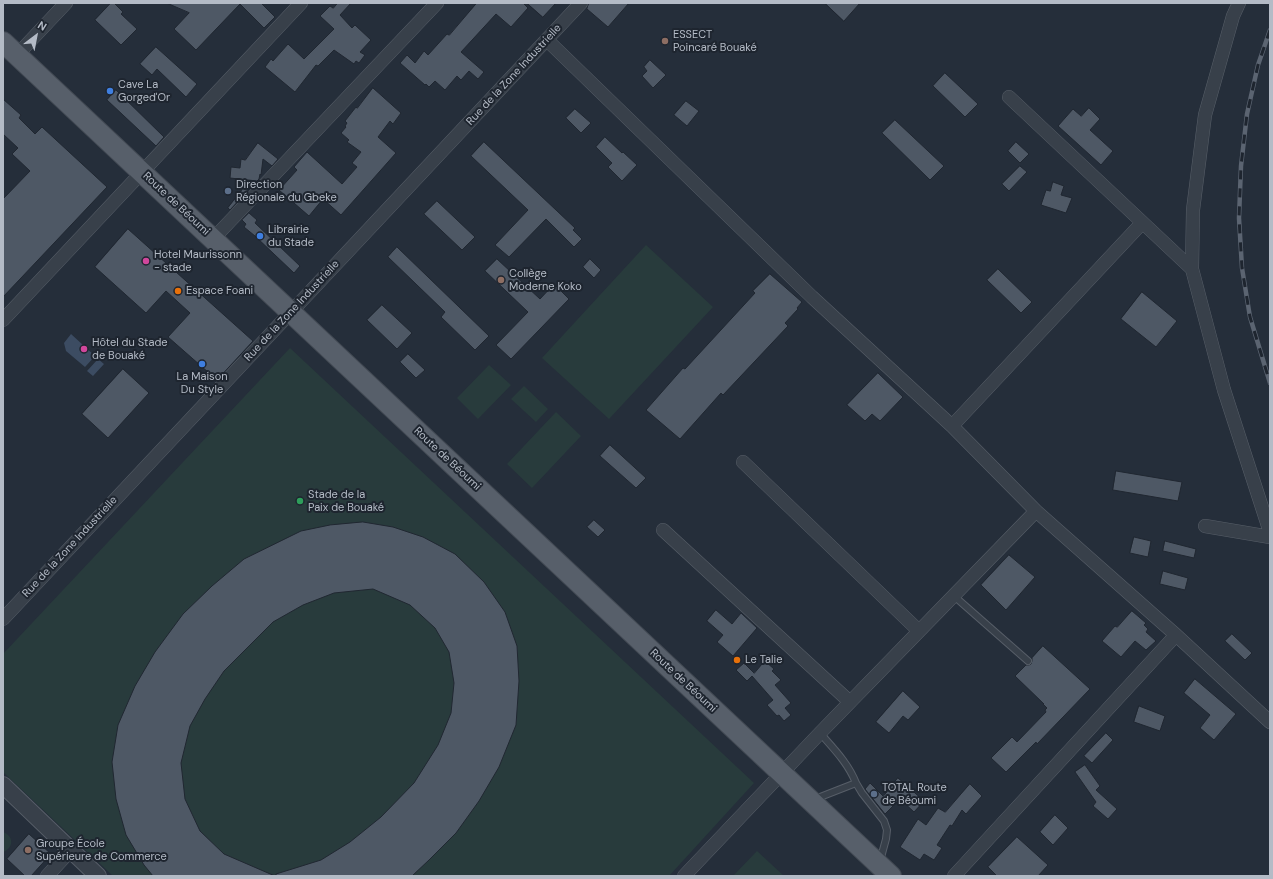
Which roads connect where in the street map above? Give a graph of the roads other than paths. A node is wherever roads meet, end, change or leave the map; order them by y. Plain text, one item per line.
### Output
1 (66, 3) edge
2 (301, 3) edge
3 (437, 3) edge
4 (581, 3) edge
5 (1239, 3) edge
6 (547, 40) junction
7 (10, 48) edge
8 (1009, 97) dead end
9 (141, 172) junction
10 (1142, 223) junction
11 (213, 239) junction
12 (1192, 269) junction
13 (291, 312) junction
14 (3, 320) edge
15 (952, 426) junction
16 (743, 462) dead end
17 (1036, 511) junction
18 (1205, 526) dead end
19 (663, 530) dead end
20 (1270, 532) edge
21 (1270, 537) edge
22 (954, 596) junction
23 (3, 619) edge
24 (919, 631) junction
25 (1176, 634) junction
26 (1028, 661) dead end
27 (850, 702) junction
28 (1270, 722) edge
29 (820, 733) junction
30 (782, 773) junction
31 (856, 783) junction
32 (3, 786) edge
33 (812, 801) junction
34 (71, 850) junction
35 (885, 870) edge
36 (48, 876) edge
37 (98, 876) edge
38 (684, 876) edge
39 (954, 876) edge

1 - 7 street
2 - 9 street
3 - 11 street
4 - 6 street, Rue de la Zone Industrielle
5 - 12 street
6 - 13 street, Rue de la Zone Industrielle
6 - 15 street
7 - 9 main road, Route de Béoumi
8 - 10 street
9 - 11 main road, Route de Béoumi
9 - 14 street
10 - 12 street
10 - 15 street
11 - 13 main road, Route de Béoumi
12 - 20 street
13 - 23 street, Rue de la Zone Industrielle
13 - 30 main road, Route de Béoumi
15 - 17 street
16 - 24 street
17 - 22 street
17 - 25 street
18 - 21 street
19 - 27 street
22 - 24 street
22 - 26 lane
24 - 27 street
25 - 28 street
25 - 39 street
27 - 29 street
29 - 30 street
29 - 31 lane
30 - 33 main road, Route de Béoumi
30 - 38 street
31 - 33 lane
31 - 35 lane
32 - 34 street
33 - 35 main road, Route de Béoumi
34 - 36 street
34 - 37 street

